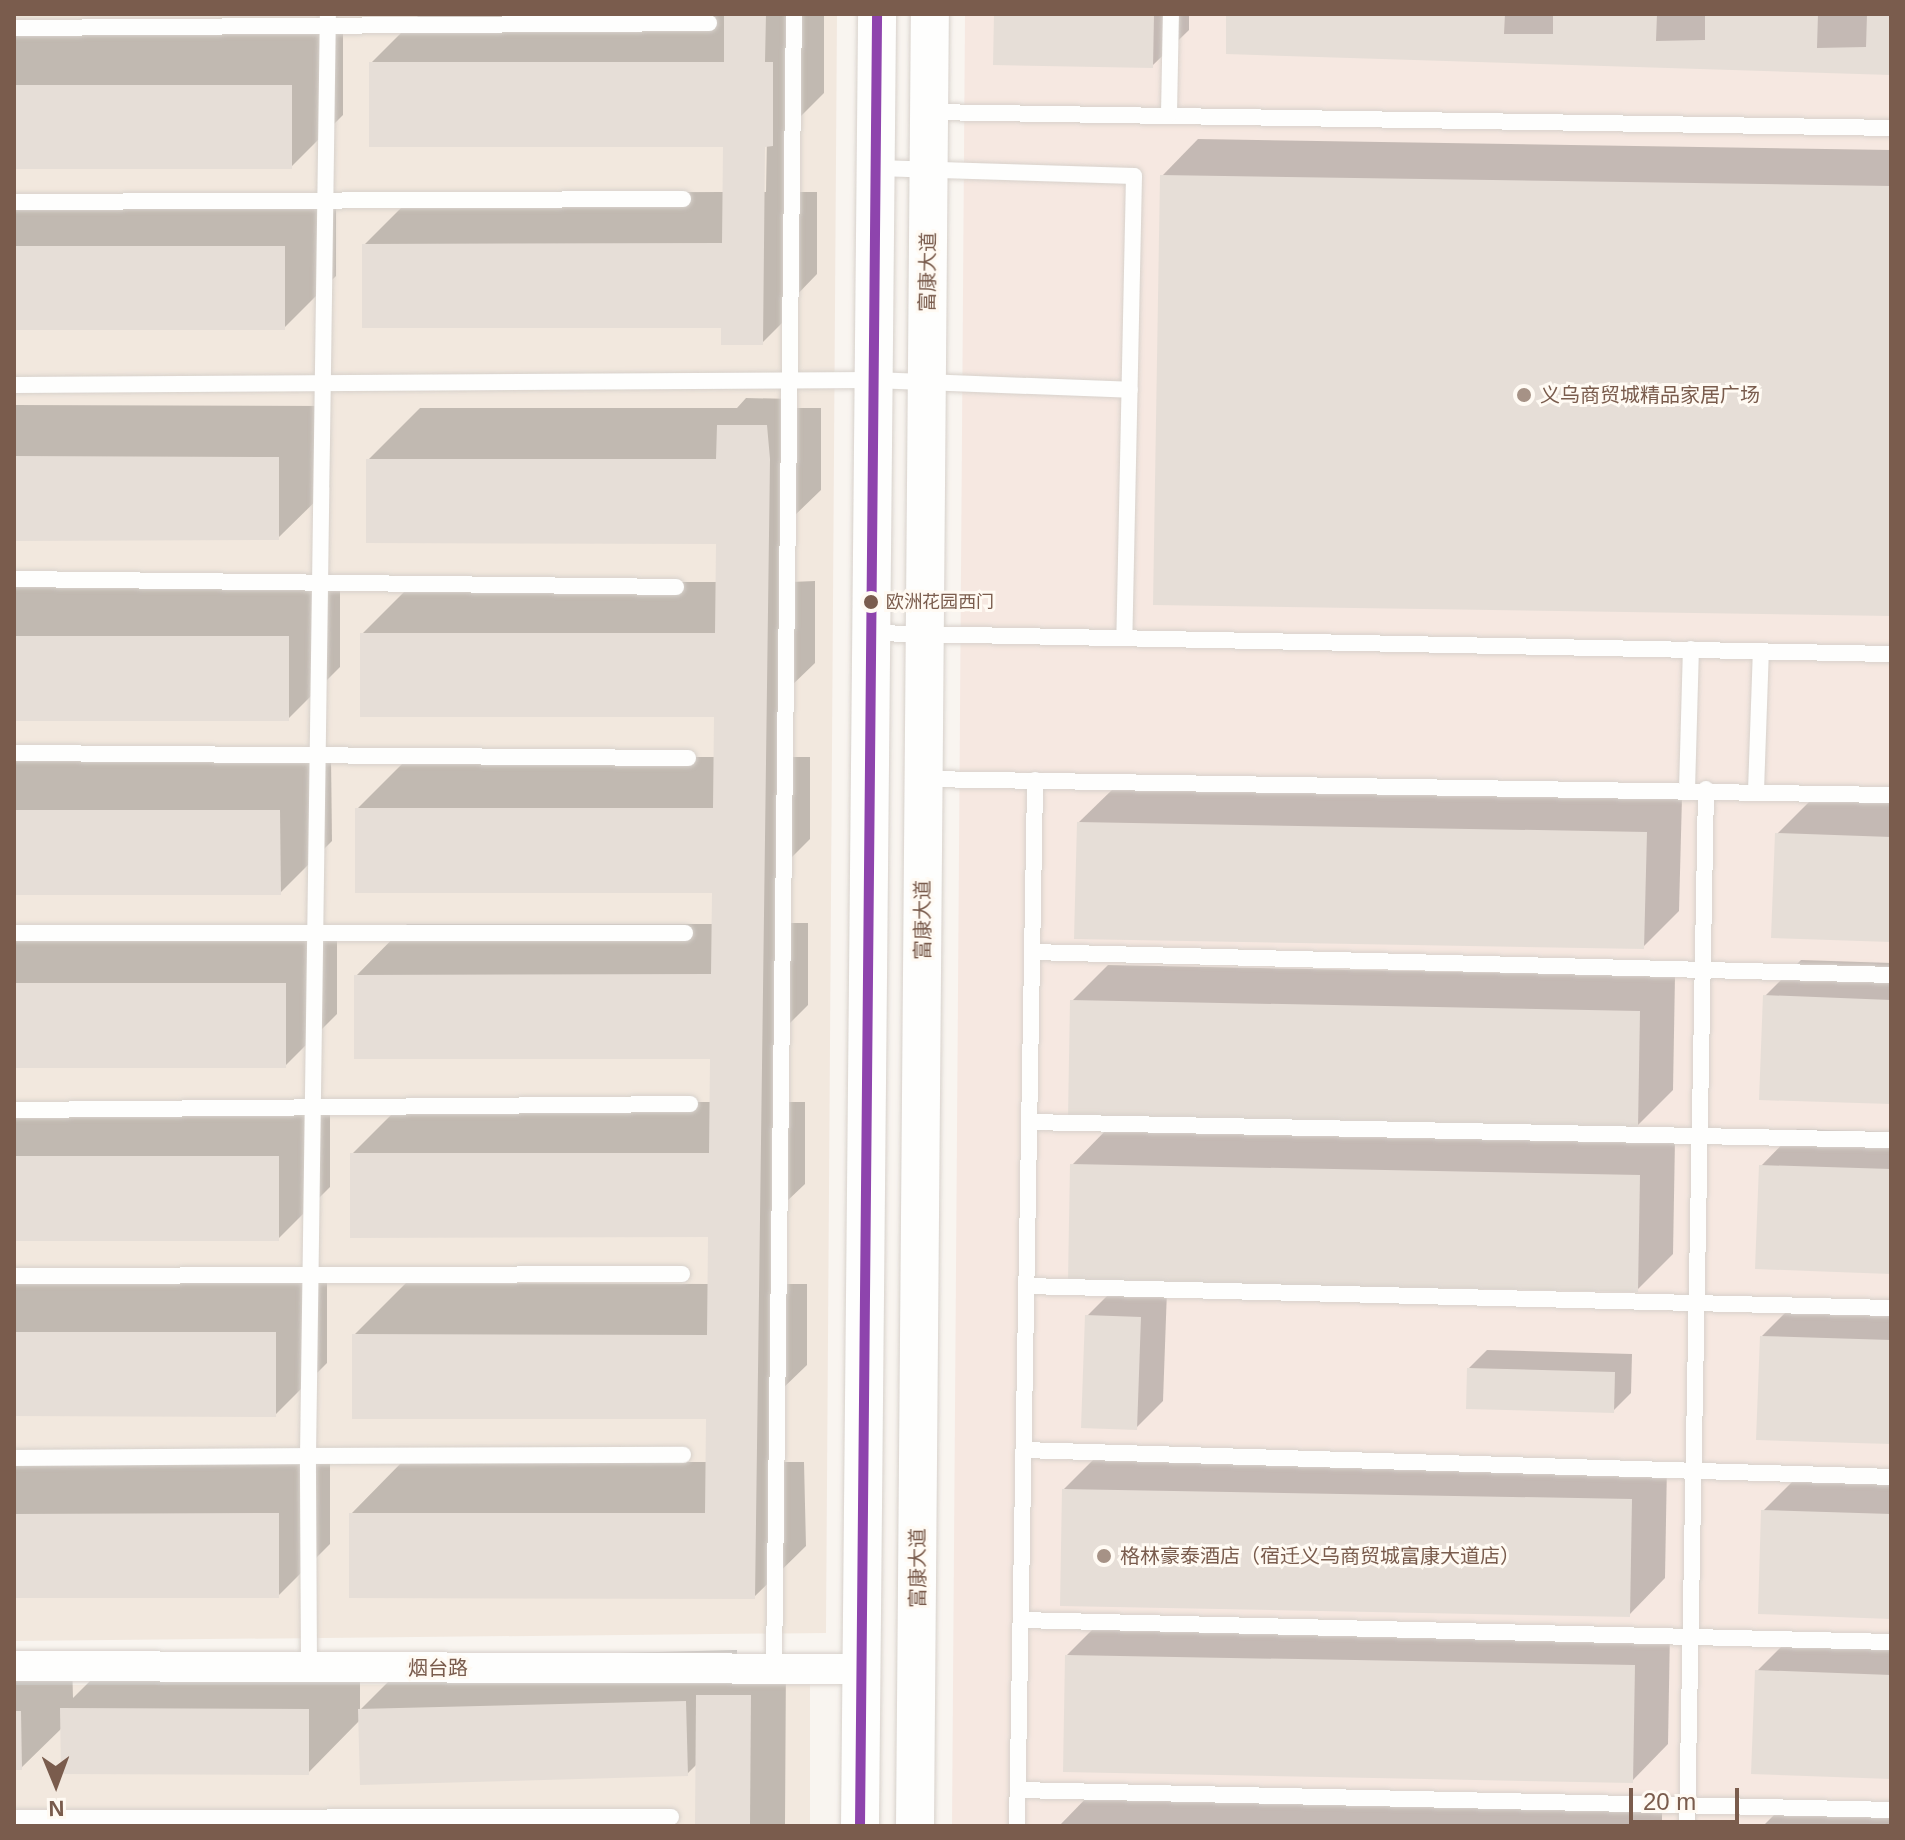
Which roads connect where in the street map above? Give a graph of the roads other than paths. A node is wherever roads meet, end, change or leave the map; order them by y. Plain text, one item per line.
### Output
1 (794, 14) edge
2 (877, 14) edge
3 (930, 14) edge
4 (1171, 14) edge
5 (328, 21) edge
6 (709, 23) dead end
7 (14, 28) edge
8 (929, 112) junction
9 (1169, 114) junction
10 (1891, 128) edge
11 (876, 168) junction
12 (929, 171) junction
13 (683, 199) dead end
14 (325, 201) junction
15 (14, 202) edge
16 (873, 380) junction
17 (790, 381) junction
18 (927, 382) junction
19 (14, 385) edge
20 (322, 386) junction
21 (1130, 390) junction
22 (14, 579) edge
23 (320, 583) junction
24 (676, 587) dead end
25 (870, 633) junction
26 (925, 633) junction
27 (1124, 638) junction
28 (1691, 649) junction
29 (1761, 651) junction
30 (1891, 654) edge
31 (14, 753) edge
32 (318, 754) junction
33 (688, 758) dead end
34 (924, 779) junction
35 (1035, 780) junction
36 (1706, 789) junction
37 (1687, 790) junction
38 (1756, 791) junction
39 (1891, 795) edge
40 (14, 933) edge
41 (315, 933) junction
42 (685, 933) dead end
43 (1032, 952) junction
44 (1703, 970) junction
45 (1891, 975) edge
46 (690, 1104) dead end
47 (313, 1107) junction
48 (14, 1110) edge
49 (1029, 1122) junction
50 (1699, 1136) junction
51 (1891, 1140) edge
52 (311, 1274) junction
53 (682, 1274) dead end
54 (14, 1276) edge
55 (1026, 1286) junction
56 (1696, 1303) junction
57 (1891, 1308) edge
58 (1024, 1450) junction
59 (683, 1455) dead end
60 (308, 1456) junction
61 (14, 1458) edge
62 (1693, 1472) junction
63 (1891, 1477) edge
64 (1021, 1620) junction
65 (1690, 1637) junction
66 (1891, 1642) edge
67 (14, 1666) edge
68 (309, 1667) junction
69 (774, 1669) junction
70 (863, 1669) junction
71 (1018, 1790) junction
72 (1688, 1805) junction
73 (1891, 1810) edge
74 (671, 1817) dead end
75 (14, 1818) edge
76 (404, 1822) edge
77 (860, 1826) edge
78 (915, 1826) edge
79 (1017, 1826) edge
80 (1687, 1826) edge

1 - 17 lane
2 - 11 street
3 - 8 street, 富康大道
4 - 9 lane
5 - 6 lane
5 - 7 lane
5 - 14 lane
8 - 9 lane
8 - 12 street, 富康大道
9 - 10 lane
11 - 12 lane
11 - 16 street
12 - 18 street, 富康大道
12 - 21 lane
13 - 14 lane
14 - 15 lane
14 - 20 lane
16 - 17 lane
16 - 18 lane
16 - 25 street
17 - 20 lane
17 - 69 lane
18 - 21 lane
18 - 26 street, 富康大道
19 - 20 lane
20 - 23 lane
21 - 27 lane
22 - 23 lane
23 - 24 lane
23 - 32 lane
25 - 26 lane
25 - 70 street
26 - 27 lane
26 - 34 street, 富康大道
27 - 28 lane
28 - 29 lane
28 - 37 lane
29 - 30 lane
29 - 38 lane
31 - 32 lane
32 - 33 lane
32 - 41 lane
34 - 35 lane
34 - 78 street, 富康大道
35 - 37 lane
35 - 43 lane
36 - 37 lane
36 - 38 lane
36 - 44 lane
38 - 39 lane
40 - 41 lane
41 - 42 lane
41 - 47 lane
43 - 44 lane
43 - 49 lane
44 - 45 lane
44 - 50 lane
46 - 47 lane
47 - 48 lane
47 - 52 lane
49 - 50 lane
49 - 55 lane
50 - 51 lane
50 - 56 lane
52 - 53 lane
52 - 54 lane
52 - 60 lane
55 - 56 lane
55 - 58 lane
56 - 57 lane
56 - 62 lane
58 - 62 lane
58 - 64 lane
59 - 60 lane
60 - 61 lane
60 - 68 lane
62 - 63 lane
62 - 65 lane
64 - 65 lane
64 - 71 lane
65 - 66 lane
65 - 72 lane
67 - 68 street, 烟台路
68 - 69 street, 烟台路
69 - 70 street, 烟台路
70 - 77 street
71 - 72 lane
71 - 79 lane
72 - 73 lane
72 - 80 lane
74 - 76 lane
75 - 76 lane

